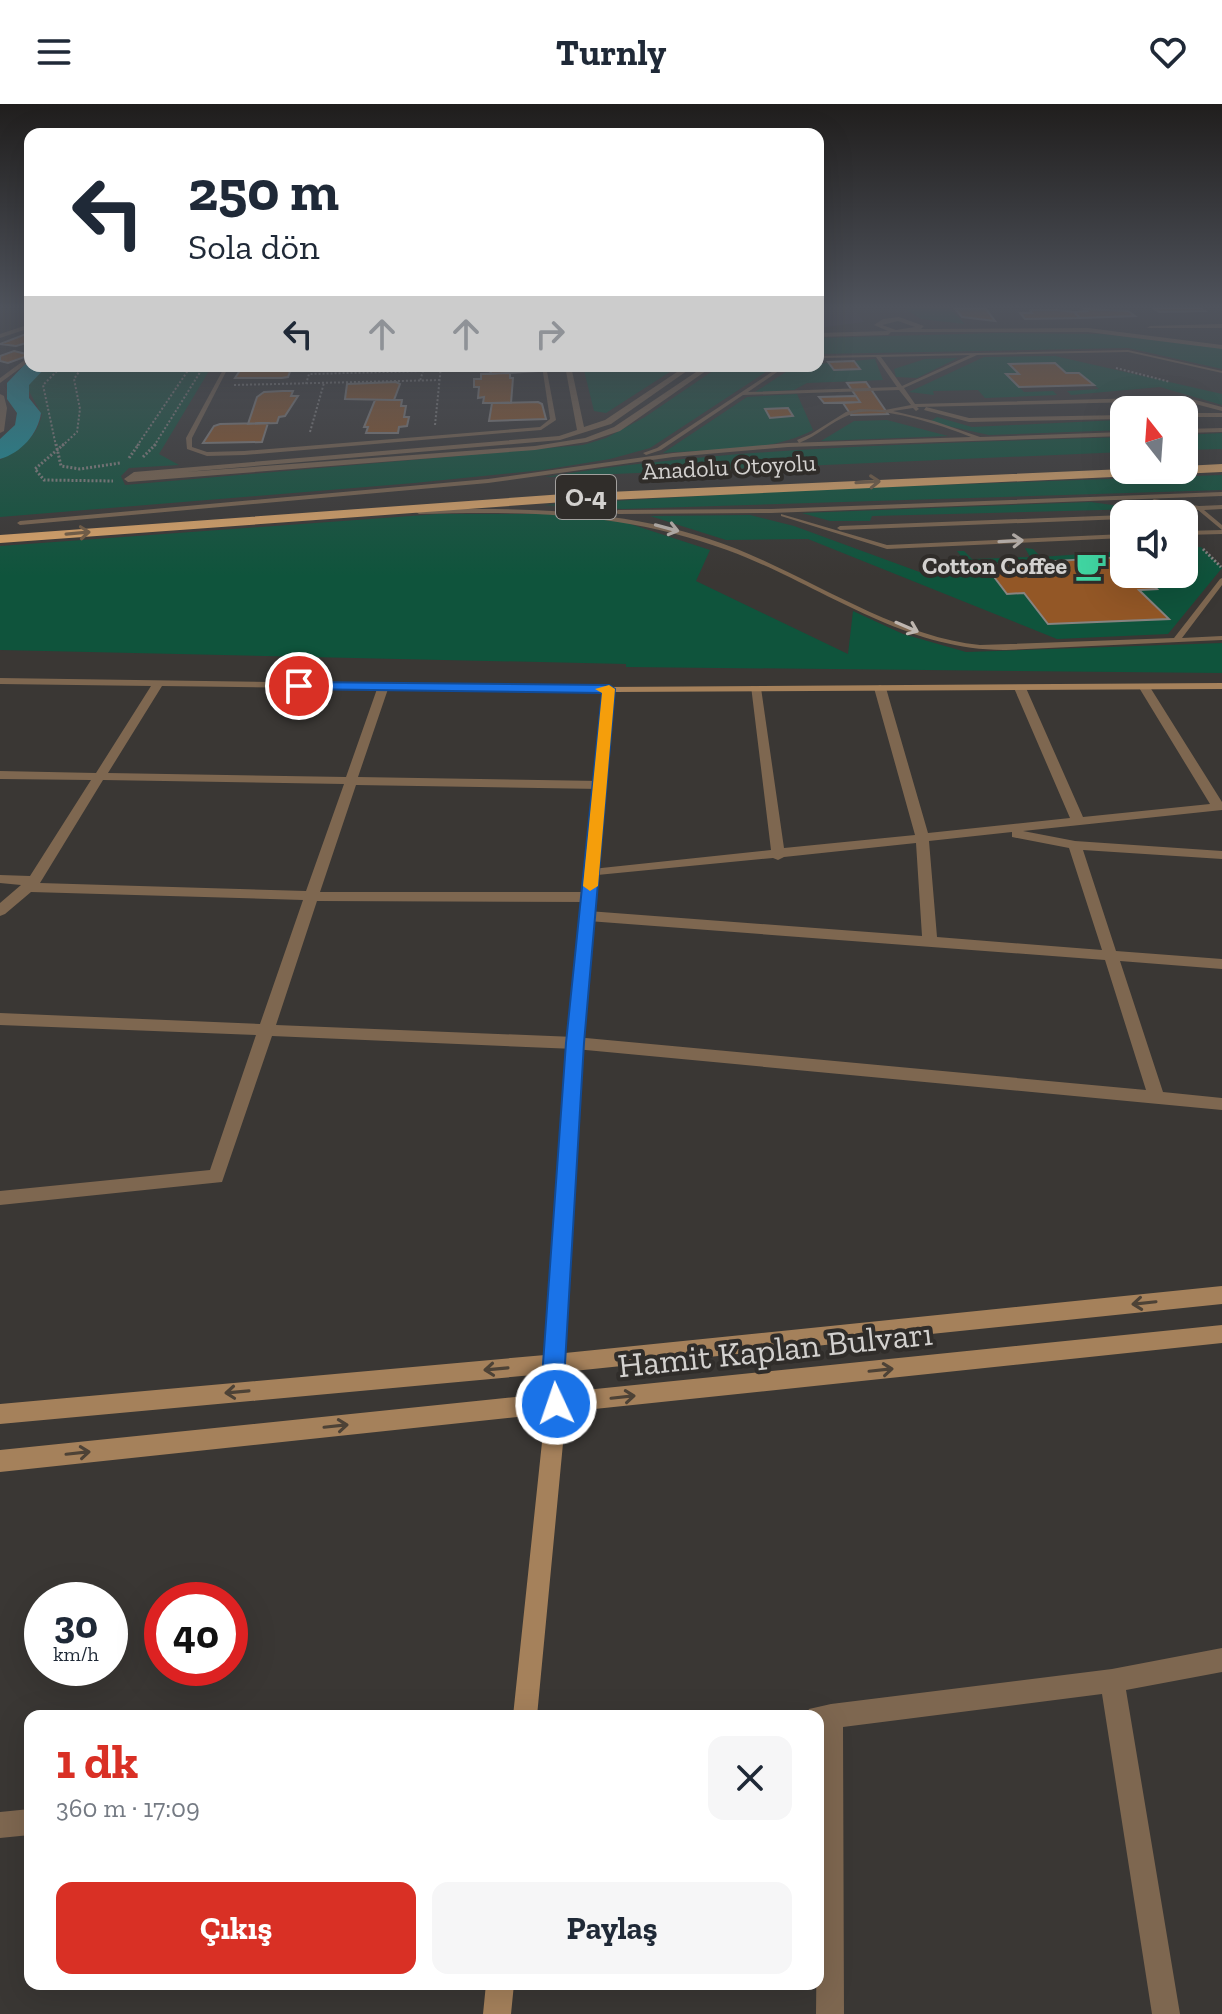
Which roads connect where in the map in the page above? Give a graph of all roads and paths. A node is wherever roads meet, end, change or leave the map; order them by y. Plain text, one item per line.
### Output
1 (0, 397) edge
2 (45, 397) edge
3 (78, 397) edge
4 (171, 397) edge
5 (185, 397) edge
6 (211, 397) edge
7 (320, 397) edge
8 (438, 397) edge
9 (549, 397) edge
10 (574, 397) edge
11 (645, 397) edge
12 (664, 397) edge
13 (739, 397) edge
14 (907, 397) edge
15 (914, 406) junction
16 (887, 411) junction
17 (1222, 412) edge
18 (577, 413) junction
19 (1198, 414) edge
20 (617, 416) junction
21 (1110, 417) edge
22 (925, 423) junction
23 (1222, 430) edge
24 (0, 431) edge
25 (1198, 431) edge
26 (581, 432) junction
27 (1110, 434) edge
28 (433, 438) junction
29 (591, 439) junction
30 (982, 439) junction
31 (788, 445) junction
32 (305, 448) junction
33 (56, 451) junction
34 (1222, 455) edge
35 (1198, 456) edge
36 (1110, 459) edge
37 (138, 461) dead end
38 (622, 461) junction
39 (970, 464) dead end
40 (1222, 468) edge
41 (1198, 469) edge
42 (1110, 473) edge
43 (117, 479) dead end
44 (626, 480) dead end
45 (1222, 494) edge
46 (1130, 497) junction
47 (1222, 507) edge
48 (1199, 508) junction
49 (771, 511) junction
50 (597, 513) junction
51 (283, 516) junction
52 (1110, 518) edge
53 (20, 523) junction
54 (0, 524) edge
55 (831, 528) junction
56 (1222, 530) edge
57 (1198, 532) edge
58 (1110, 537) edge
59 (0, 539) edge
60 (1198, 547) edge
61 (1222, 567) edge
62 (1222, 580) edge
63 (1222, 638) edge
64 (1176, 641) junction
65 (0, 681) edge
66 (158, 684) junction
67 (1144, 686) junction
68 (1222, 686) edge
69 (383, 687) junction
70 (755, 688) junction
71 (880, 688) junction
72 (1020, 688) junction
73 (609, 689) junction
74 (0, 775) edge
75 (99, 777) junction
76 (350, 781) junction
77 (601, 785) junction
78 (1220, 807) edge
79 (1079, 823) junction
80 (1005, 832) junction
81 (923, 840) junction
82 (1075, 845) junction
83 (1222, 855) edge
84 (778, 856) junction
85 (592, 873) junction
86 (0, 879) edge
87 (31, 884) junction
88 (311, 896) junction
89 (589, 897) junction
90 (0, 911) edge
91 (588, 916) junction
92 (930, 941) junction
93 (1111, 956) junction
94 (1222, 964) edge
95 (0, 1019) edge
96 (265, 1032) junction
97 (575, 1043) junction
98 (1157, 1099) junction
99 (1222, 1104) edge
100 (0, 1198) edge
101 (1222, 1295) edge
102 (1222, 1334) edge
103 (554, 1364) junction
104 (556, 1404) junction
105 (0, 1414) edge
106 (0, 1461) edge
107 (1222, 1660) edge
108 (1112, 1681) junction
109 (526, 1710) edge
110 (824, 1717) edge
111 (24, 1823) edge
112 (0, 1825) edge
113 (499, 1990) edge
114 (497, 2014) edge
115 (830, 2014) edge
116 (1166, 2014) edge

1 - 24 street
2 - 33 path
3 - 33 path
4 - 33 path
5 - 37 path
6 - 32 lane
7 - 32 path
8 - 28 path
9 - 28 lane
10 - 18 street
11 - 20 street
12 - 29 street
13 - 38 lane
14 - 15 lane
15 - 16 lane
15 - 17 lane
15 - 21 lane
15 - 22 lane
16 - 22 lane
16 - 31 lane
17 - 19 lane
18 - 20 street
18 - 26 street
20 - 26 street
22 - 30 lane
23 - 25 lane
26 - 29 street
26 - 29 street
27 - 30 lane
28 - 32 lane
30 - 31 lane
31 - 38 lane
33 - 43 path
34 - 35 highway
36 - 39 highway
38 - 53 lane
40 - 41 highway
51 -> 42 highway, Anadolu Otoyolu / O-4
44 - 53 highway, Anadolu Otoyolu / O-4
45 - 46 lane
46 - 48 lane
46 - 49 lane
47 - 48 lane
48 - 56 lane
49 - 50 lane
49 - 55 lane
50 - 51 lane
50 -> 64 lane
59 -> 51 highway, Anadolu Otoyolu / O-4
52 - 55 lane
53 - 54 highway, Anadolu Otoyolu / O-4
55 -> 58 lane
56 - 57 lane
60 - 61 path
62 - 64 lane
63 - 64 lane
65 - 66 street
66 - 69 street
66 - 75 street
67 - 68 street
67 - 72 street
67 - 78 street
69 - 73 street
69 - 76 street
70 - 71 street
70 - 73 street
70 - 84 street
71 - 72 street
71 - 81 street
72 - 79 street
73 - 77 street
74 - 75 street
75 - 76 street
75 - 87 street
76 - 77 street
76 - 88 street
77 - 85 street
78 - 79 street
79 - 80 street
80 - 81 street
80 - 82 street
81 - 84 street
81 - 92 street
82 - 83 street
82 - 93 street
84 - 85 street
85 - 89 street
86 - 87 street
87 - 88 street
87 - 90 street
88 - 89 street
88 - 96 street
89 - 91 street
91 - 92 street
91 - 97 street
92 - 93 street
93 - 94 street
93 - 98 street
95 - 96 street
96 - 97 street
96 - 100 street
97 - 98 street
97 - 103 street
98 - 99 street
101 -> 103 street, Hamit Kaplan Bulvarı
104 -> 102 street, Hamit Kaplan Bulvarı
103 - 104 street
103 -> 105 street, Hamit Kaplan Bulvarı
106 -> 104 street, Hamit Kaplan Bulvarı
104 - 109 street
107 - 108 street
108 - 110 street
108 - 116 street
110 - 115 street
111 - 112 street
113 - 114 street

